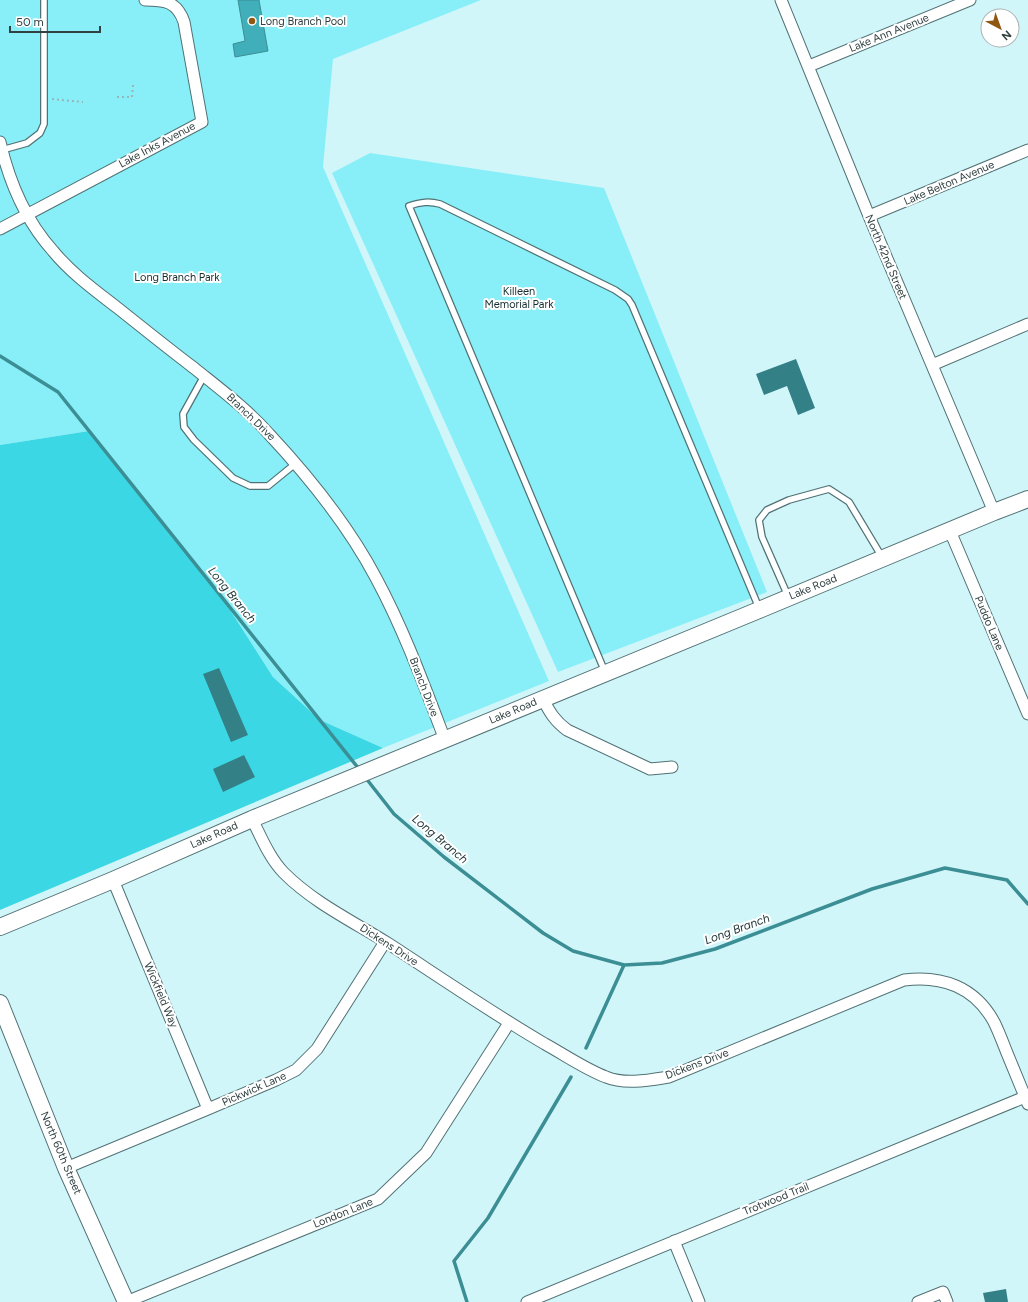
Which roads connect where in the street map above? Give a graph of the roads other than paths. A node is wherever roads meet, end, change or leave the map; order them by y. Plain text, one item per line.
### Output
1 (44, 0) edge
2 (145, 0) edge
3 (781, 0) edge
4 (970, 0) edge
5 (809, 66) junction
6 (1, 146) edge
7 (1028, 150) edge
8 (27, 214) junction
9 (869, 216) junction
10 (0, 229) edge
11 (1028, 324) edge
12 (932, 365) junction
13 (204, 376) junction
14 (295, 464) junction
15 (1028, 499) edge
16 (994, 512) junction
17 (950, 531) junction
18 (883, 559) junction
19 (788, 597) junction
20 (759, 610) junction
21 (606, 673) junction
22 (543, 699) junction
23 (1028, 714) edge
24 (445, 740) junction
25 (672, 767) dead end
26 (252, 819) junction
27 (113, 880) junction
28 (0, 927) edge
29 (385, 942) junction
30 (0, 1003) edge
31 (509, 1023) junction
32 (1026, 1100) edge
33 (208, 1109) junction
34 (66, 1168) junction
35 (674, 1241) junction
36 (945, 1297) edge
37 (126, 1302) edge
38 (527, 1302) edge
39 (699, 1302) edge
40 (918, 1302) edge

1 - 6 lane
2 - 8 street, Lake Inks Avenue
3 - 5 street, North 42nd Street
4 - 5 street, Lake Ann Avenue
5 - 9 street, North 42nd Street
6 - 8 street, Branch Drive
7 - 9 street, Lake Belton Avenue
8 - 10 street, Lake Inks Avenue
8 - 13 street, Branch Drive
9 - 12 street, North 42nd Street
11 - 12 street
12 - 16 street, North 42nd Street
13 - 14 street, Branch Drive
13 - 14 lane
14 - 24 street, Branch Drive
15 - 16 street, Lake Road
16 - 17 street, Lake Road
17 - 18 street, Lake Road
17 - 23 street, Puddo Lane
18 - 19 street, Lake Road
18 - 19 lane
19 - 20 street, Lake Road
20 - 21 street, Lake Road
20 - 21 lane
21 - 22 street, Lake Road
22 - 24 street, Lake Road
22 - 25 street
24 - 26 street, Lake Road
26 - 27 street, Lake Road
26 - 29 street, Dickens Drive
27 - 28 street, Lake Road
27 - 33 street, Wickfield Way
29 - 31 street, Dickens Drive
29 - 33 street, Pickwick Lane
30 - 34 street, North 60th Street
31 - 32 street, Dickens Drive
31 - 37 street, London Lane
32 - 35 street, Trotwood Trail
33 - 34 street, Pickwick Lane
34 - 37 street, North 60th Street
35 - 38 street, Trotwood Trail
35 - 39 street
36 - 40 street

